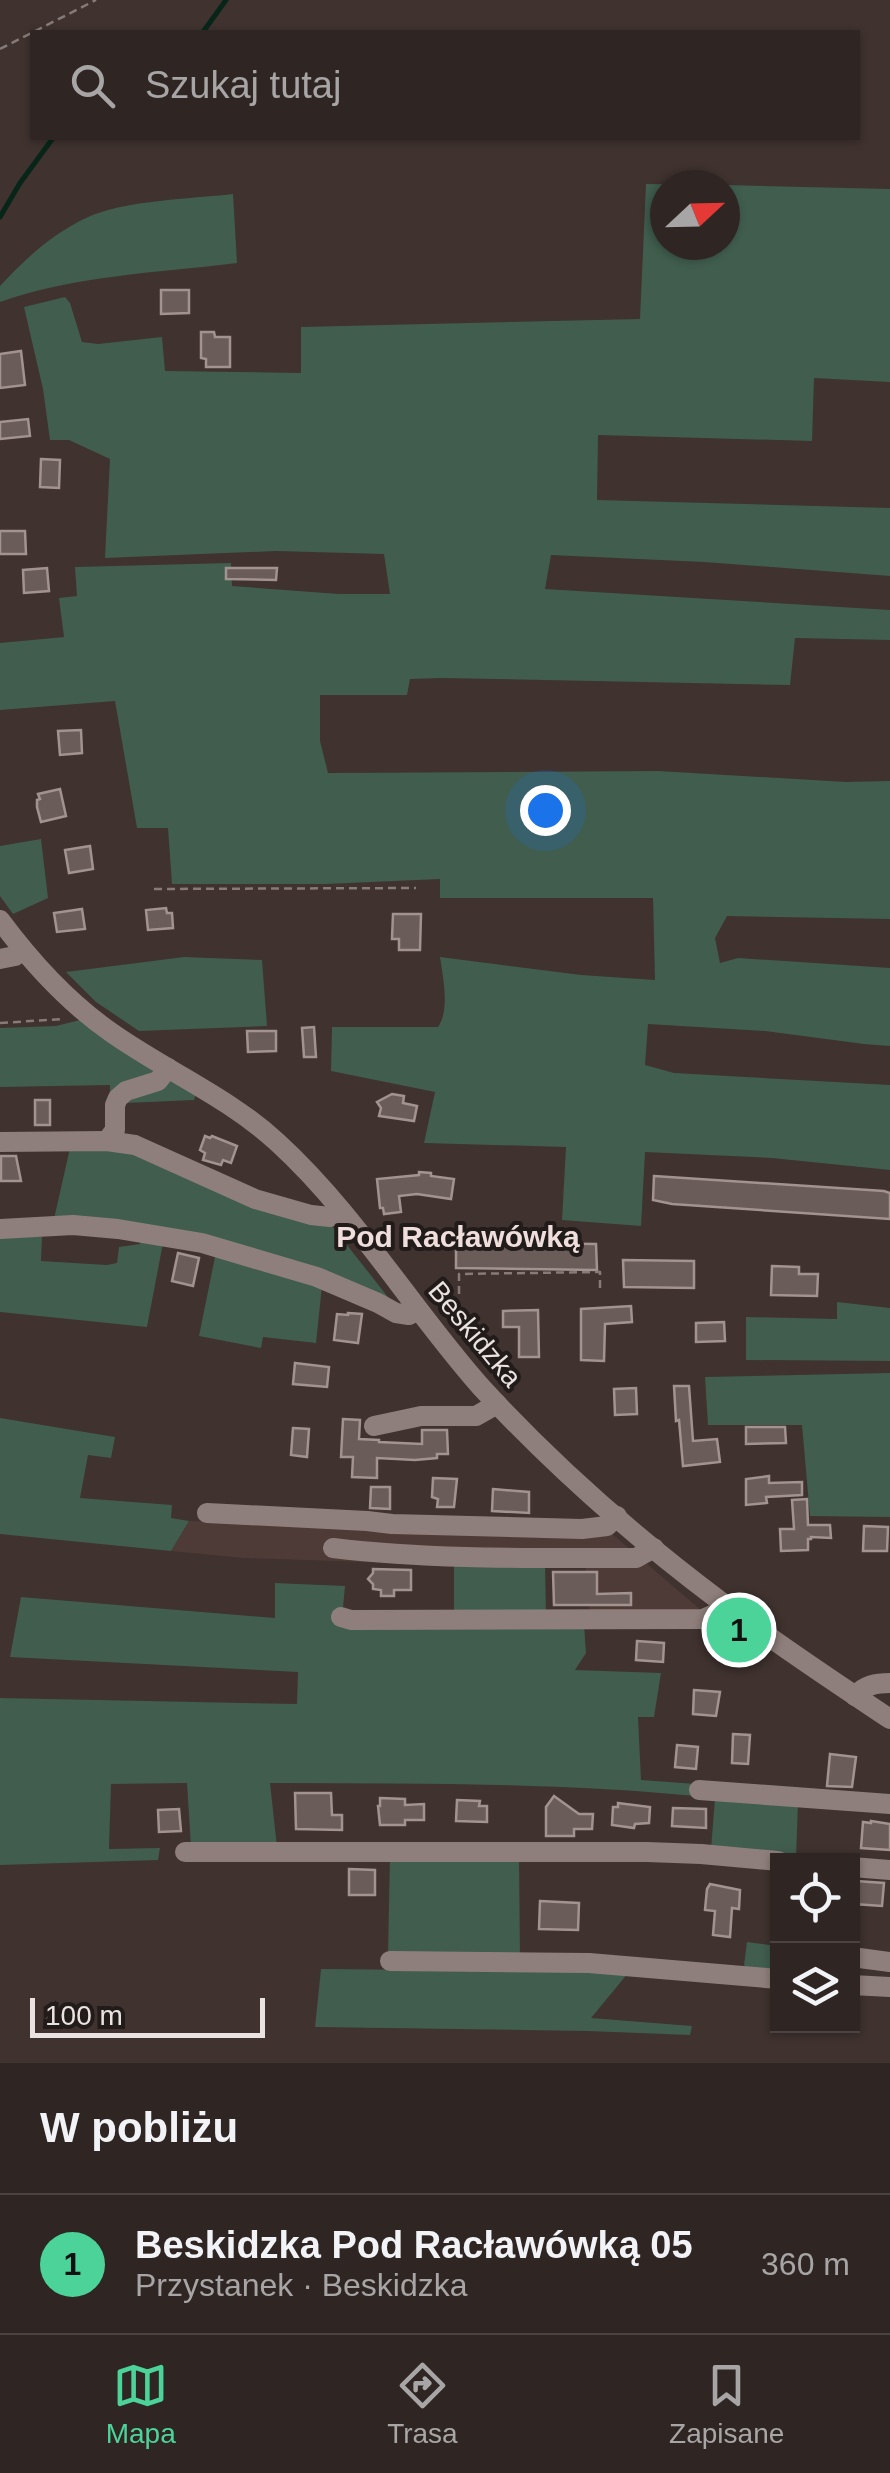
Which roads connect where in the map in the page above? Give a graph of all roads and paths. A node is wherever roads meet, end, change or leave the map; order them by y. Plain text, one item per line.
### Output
1 (96, 0) edge
2 (37, 30) edge
3 (30, 34) edge
4 (0, 49) edge
5 (416, 888) dead end
6 (154, 889) dead end
7 (0, 920) edge
8 (24, 950) junction
9 (0, 959) edge
10 (82, 1010) junction
11 (0, 1023) edge
12 (168, 1068) junction
13 (107, 1141) junction
14 (0, 1142) edge
15 (341, 1212) junction
16 (0, 1229) edge
17 (600, 1291) dead end
18 (459, 1294) dead end
19 (418, 1310) junction
20 (497, 1404) junction
21 (374, 1426) dead end
22 (207, 1514) dead end
23 (617, 1516) junction
24 (333, 1548) dead end
25 (654, 1548) junction
26 (723, 1603) junction
27 (341, 1617) dead end
28 (890, 1683) edge
29 (856, 1696) junction
30 (890, 1719) edge
31 (699, 1790) dead end
32 (890, 1804) edge
33 (184, 1852) dead end
34 (770, 1860) edge
35 (860, 1868) edge
36 (890, 1870) edge
37 (860, 1958) edge
38 (390, 1961) dead end
39 (890, 1962) edge
40 (770, 1977) edge
41 (860, 1985) edge
42 (890, 1987) edge

1 - 2 path
3 - 4 path
5 - 6 path
7 - 8 street, Beskidzka
8 - 9 street
8 - 10 street, Beskidzka
10 - 11 path
10 - 12 street, Beskidzka
12 - 13 street
12 - 15 street, Beskidzka
13 - 14 street
13 - 15 street
15 - 19 street, Beskidzka
16 - 19 street
17 - 18 path
19 - 20 street, Beskidzka
20 - 21 street
20 - 23 street, Beskidzka
22 - 23 street
23 - 25 street, Beskidzka
24 - 25 street
25 - 26 street, Beskidzka
26 - 27 street
26 - 29 street, Beskidzka
28 - 29 street
29 - 30 street, Beskidzka
31 - 32 street
33 - 34 street
35 - 36 street
37 - 39 street
38 - 40 street
41 - 42 street

